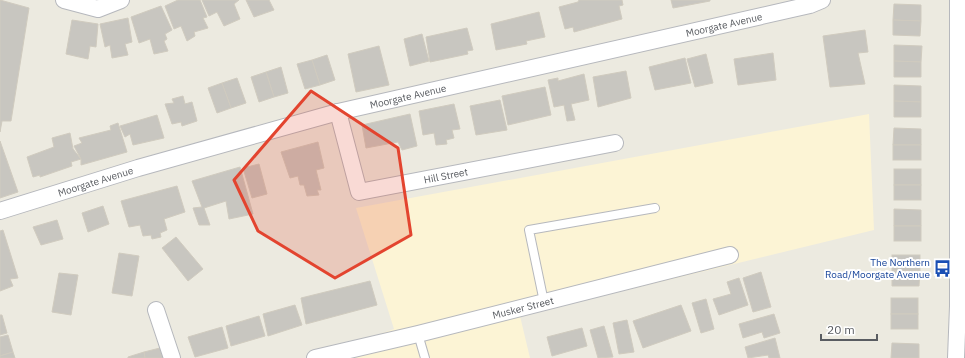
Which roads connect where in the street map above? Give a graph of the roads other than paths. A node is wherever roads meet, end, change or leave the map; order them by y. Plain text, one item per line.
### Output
1 (64, 0) edge
2 (121, 0) edge
3 (822, 0) edge
4 (958, 0) edge
5 (338, 112) junction
6 (615, 143) dead end
7 (655, 208) dead end
8 (0, 211) edge
9 (730, 255) dead end
10 (544, 302) junction
11 (156, 310) dead end
12 (418, 334) junction
13 (172, 358) edge
14 (315, 358) edge
15 (425, 358) edge
16 (956, 358) edge

1 - 2 street
3 - 5 street, Moorgate Avenue
4 - 16 street
5 - 6 street, Hill Street
5 - 8 street, Moorgate Avenue
7 - 10 lane
9 - 10 street, Musker Street
10 - 12 street, Musker Street
11 - 13 street
12 - 14 street, Musker Street
12 - 15 lane

